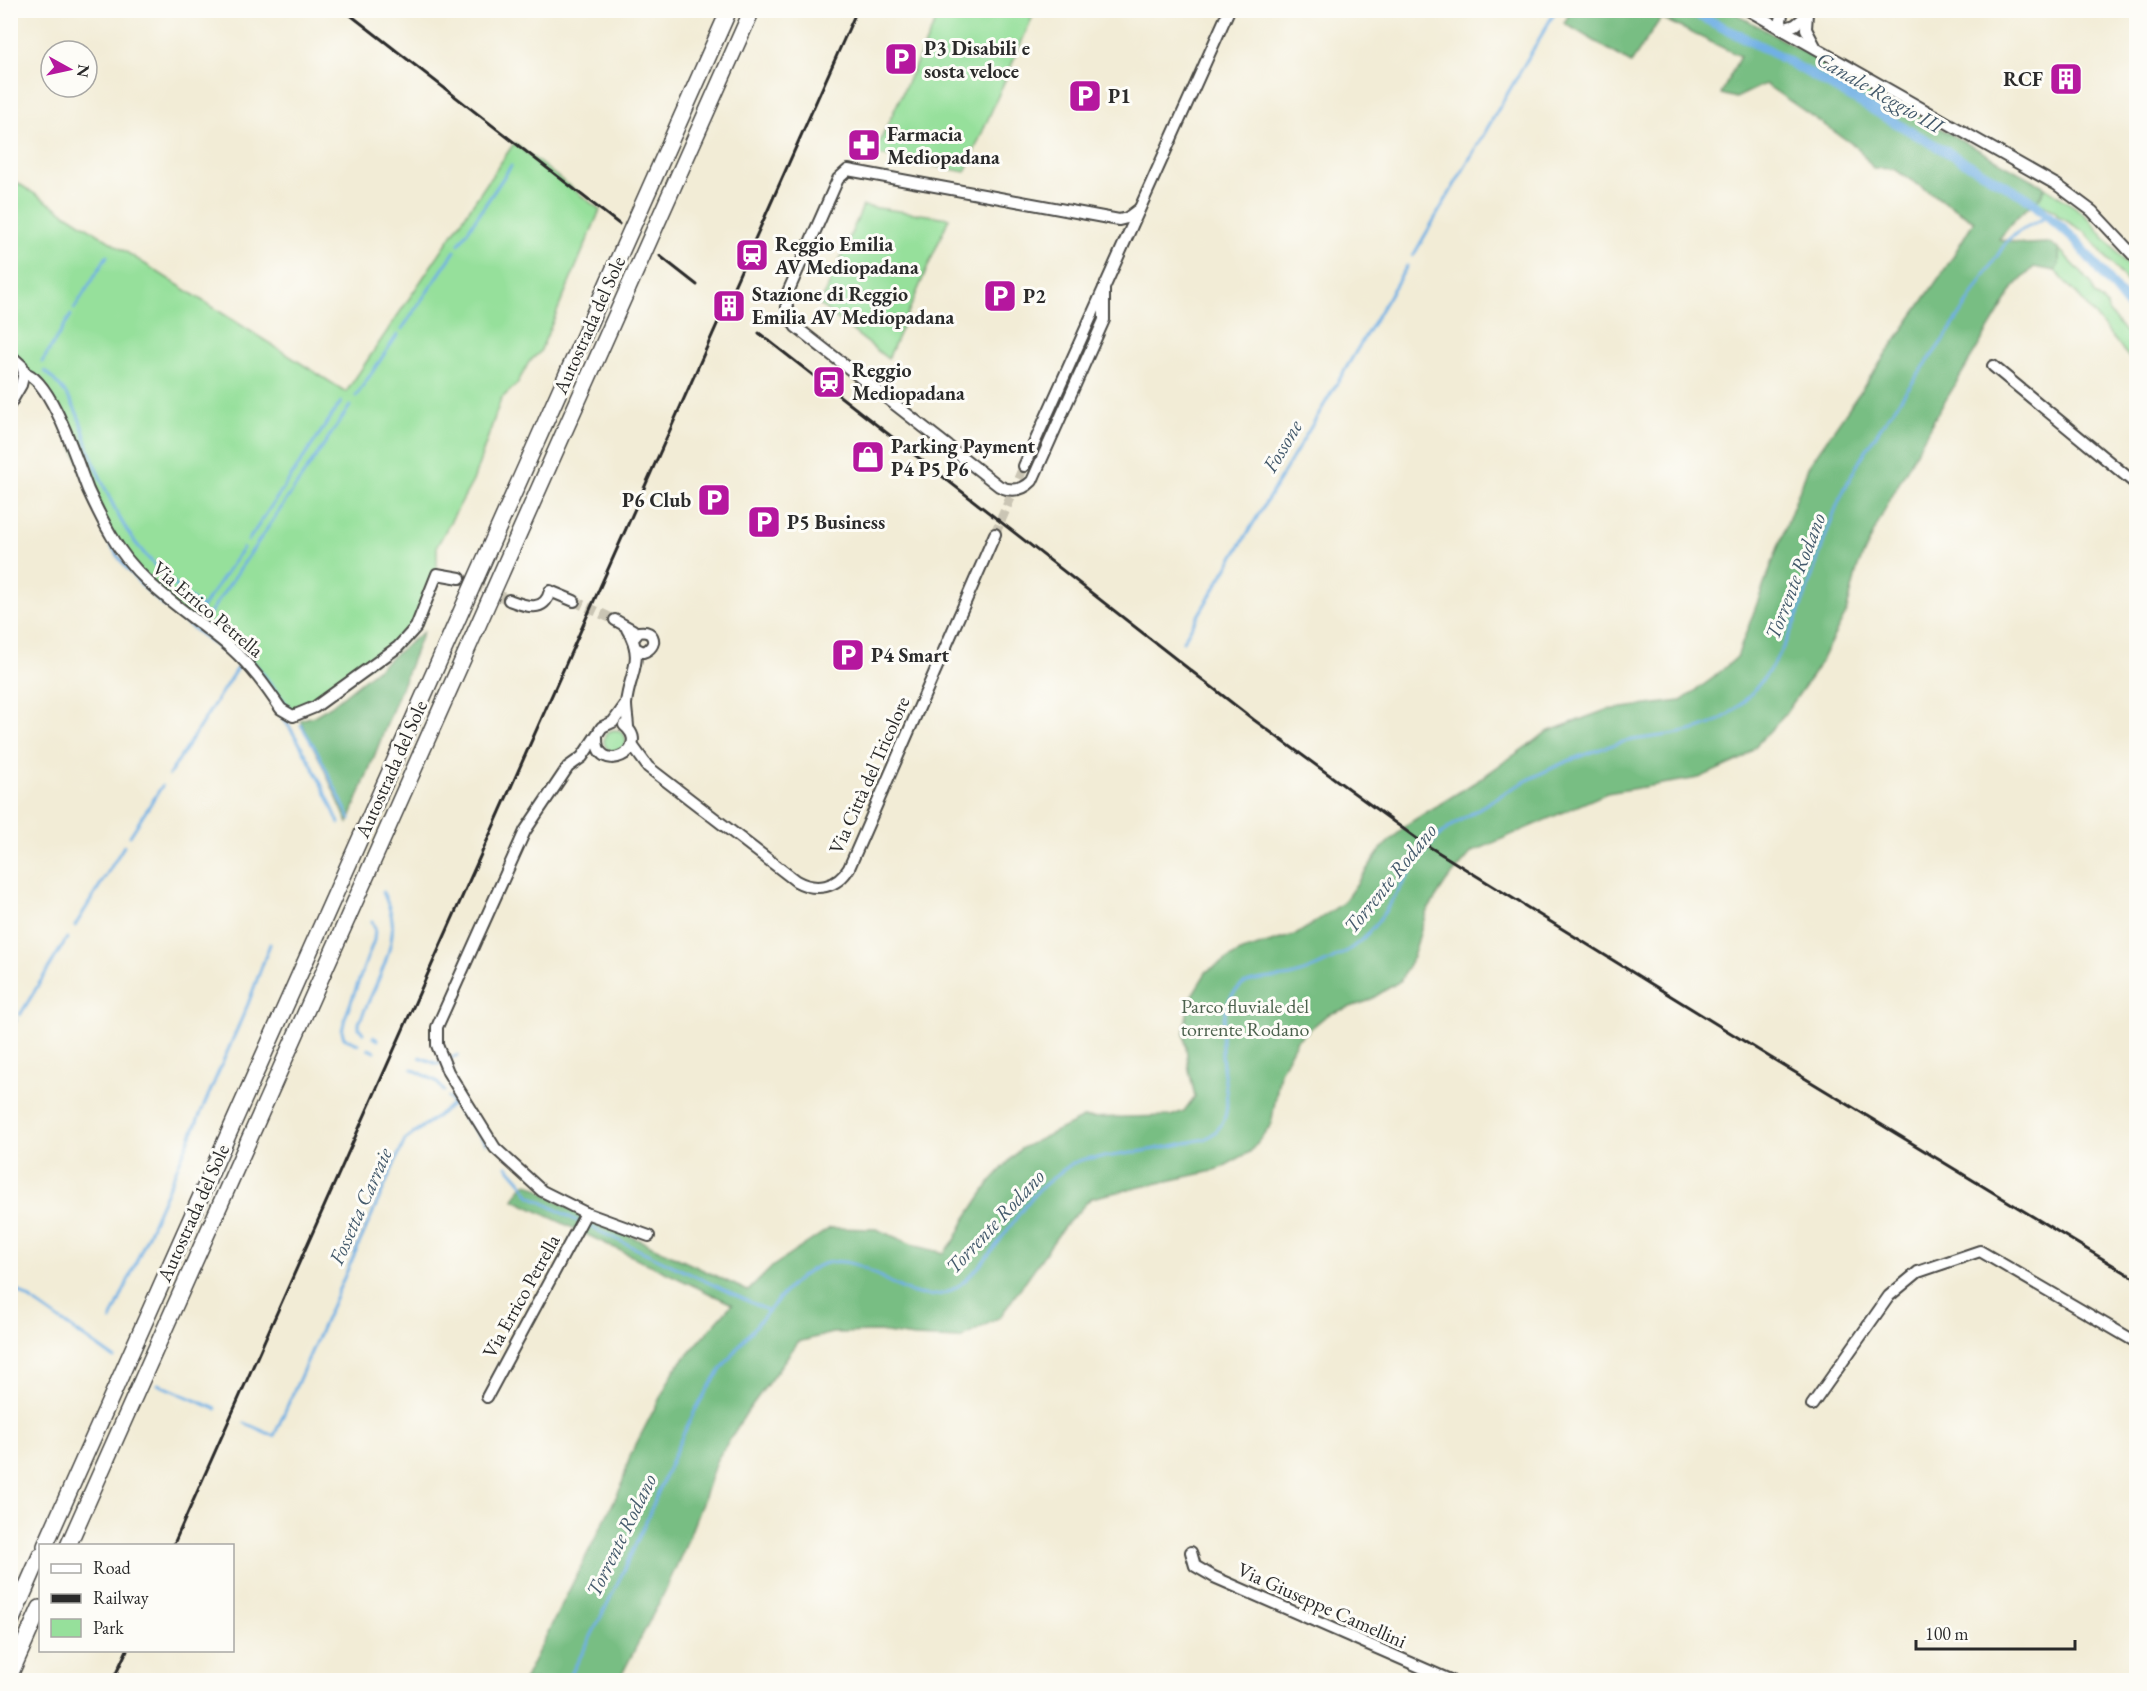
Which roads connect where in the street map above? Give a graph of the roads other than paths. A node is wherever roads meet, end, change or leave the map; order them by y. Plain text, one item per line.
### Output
1 (729, 10) edge
2 (752, 10) edge
3 (1229, 10) edge
4 (1782, 10) edge
5 (1750, 12) edge
6 (1807, 13) edge
7 (1782, 30) junction
8 (1816, 49) junction
9 (1139, 209) junction
10 (2136, 258) edge
11 (1104, 288) junction
12 (10, 355) edge
13 (1993, 366) dead end
14 (24, 373) junction
15 (10, 404) edge
16 (1024, 466) tunnel mouth
17 (2136, 484) edge
18 (994, 534) tunnel mouth
19 (460, 578) tunnel mouth
20 (509, 600) tunnel mouth
21 (574, 601) tunnel mouth
22 (615, 620) tunnel mouth
23 (626, 704) junction
24 (613, 722) junction
25 (628, 728) junction
26 (597, 737) junction
27 (632, 745) junction
28 (605, 756) junction
29 (582, 757) junction
30 (621, 757) junction
31 (648, 767) junction
32 (586, 1213) junction
33 (648, 1236) dead end
34 (2136, 1342) edge
35 (487, 1397) dead end
36 (1812, 1405) dead end
37 (45, 1544) edge
38 (68, 1544) edge
39 (1191, 1552) dead end
40 (39, 1558) edge
41 (39, 1610) edge
42 (10, 1624) edge
43 (10, 1675) edge
44 (1450, 1680) edge

1 - 37 highway, Autostrada del Sole
2 - 38 highway, Autostrada del Sole
3 - 9 street
4 - 5 street
4 - 7 street
5 - 7 street
6 - 7 street
6 - 8 street
7 - 8 street
8 - 10 street
9 - 11 street
9 - 11 street
11 - 16 street
12 - 14 street, Via Errico Petrella
13 - 17 street
14 - 15 street
14 - 19 street, Via Errico Petrella
18 - 31 street, Via Città del Tricolore
20 - 21 street
22 - 23 street
23 - 24 street
23 - 25 street
24 - 25 street
24 - 26 street
25 - 27 street
26 - 28 street
26 - 29 street
27 - 30 street
27 - 31 street
28 - 29 street
28 - 30 street
29 - 32 street
30 - 31 street
32 - 33 street
32 - 35 street, Via Errico Petrella
34 - 36 street
39 - 44 street, Via Giuseppe Camellini
40 - 42 highway
41 - 43 highway

